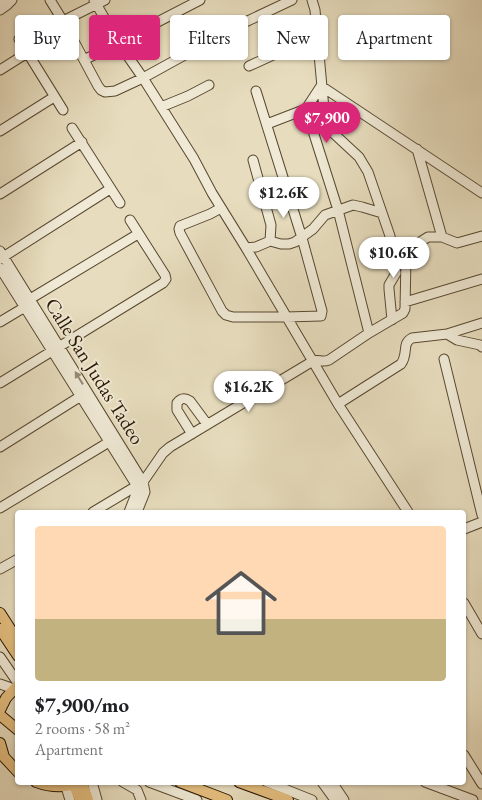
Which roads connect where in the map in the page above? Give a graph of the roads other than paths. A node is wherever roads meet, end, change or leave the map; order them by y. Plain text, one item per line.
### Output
1 (12, 0) edge
2 (50, 0) edge
3 (200, 0) edge
4 (292, 0) edge
5 (312, 0) edge
6 (99, 1) edge
7 (0, 10) edge
8 (59, 15) edge
9 (73, 15) edge
10 (105, 15) edge
11 (316, 15) edge
12 (160, 20) edge
13 (79, 51) edge
14 (89, 57) edge
15 (16, 60) edge
16 (31, 60) edge
17 (84, 60) junction
18 (130, 60) edge
19 (262, 60) edge
20 (319, 60) edge
21 (249, 66) dead end
22 (0, 70) edge
23 (143, 78) junction
24 (209, 85) dead end
25 (321, 86) junction
26 (256, 91) dead end
27 (54, 97) junction
28 (161, 107) junction
29 (306, 109) junction
30 (63, 110) dead end
31 (267, 124) junction
32 (72, 128) dead end
33 (0, 131) edge
34 (82, 142) junction
35 (417, 149) junction
36 (253, 160) dead end
37 (110, 189) junction
38 (482, 193) edge
39 (0, 194) edge
40 (120, 203) dead end
41 (221, 208) junction
42 (338, 210) junction
43 (382, 213) junction
44 (130, 220) dead end
45 (138, 234) junction
46 (482, 236) edge
47 (442, 237) junction
48 (302, 238) junction
49 (270, 241) junction
50 (246, 248) junction
51 (1, 256) edge
52 (0, 268) edge
53 (482, 279) edge
54 (405, 302) junction
55 (27, 303) junction
56 (286, 318) junction
57 (392, 320) junction
58 (0, 322) edge
59 (482, 323) edge
60 (369, 333) junction
61 (447, 334) junction
62 (482, 346) edge
63 (56, 349) junction
64 (444, 359) dead end
65 (313, 361) junction
66 (0, 383) edge
67 (81, 396) junction
68 (338, 404) junction
69 (208, 424) junction
70 (192, 434) junction
71 (109, 442) junction
72 (0, 447) edge
73 (140, 484) junction
74 (0, 508) edge
75 (96, 510) edge
76 (131, 510) edge
77 (139, 510) edge
78 (407, 510) edge
79 (482, 514) edge
80 (482, 522) edge
81 (466, 528) edge
82 (15, 560) edge
83 (0, 569) edge
84 (466, 606) edge
85 (0, 613) edge
86 (0, 628) edge
87 (482, 634) edge
88 (15, 636) edge
89 (15, 651) edge
90 (0, 657) edge
91 (0, 684) edge
92 (15, 685) edge
93 (15, 688) edge
94 (15, 690) edge
95 (3, 697) edge
96 (0, 710) edge
97 (0, 715) edge
98 (15, 728) edge
99 (0, 743) edge
100 (466, 758) edge
101 (15, 769) edge
102 (482, 784) edge
103 (44, 785) edge
104 (62, 785) edge
105 (76, 785) edge
106 (76, 785) edge
107 (77, 785) edge
108 (93, 785) edge
109 (128, 785) edge
110 (157, 785) edge
111 (188, 785) edge
112 (247, 785) edge
113 (274, 785) edge
114 (324, 785) edge
115 (334, 785) edge
116 (433, 785) edge
117 (70, 800) edge
118 (80, 800) edge
119 (88, 800) edge
120 (97, 800) edge
121 (141, 800) edge
122 (197, 800) edge
123 (227, 800) edge
124 (288, 800) edge
125 (312, 800) edge
126 (334, 800) edge
127 (344, 800) edge
128 (472, 800) edge

1 - 7 street
2 - 8 street
3 - 12 street
4 - 23 street
5 - 11 street
6 - 9 street
6 - 10 street
13 - 17 street
14 - 17 street
15 - 22 street
16 - 27 street
17 - 23 street
18 - 23 street
19 - 21 street
20 - 25 street
23 - 28 street
24 - 28 street
25 - 29 street
25 - 35 street
25 - 43 street
26 - 31 street
27 - 30 street
27 - 33 street
28 - 41 street
29 - 31 street
29 - 42 street
31 - 48 street
32 - 34 street
34 - 37 street
34 - 39 street
35 - 38 street
35 - 47 street
36 - 49 street
37 - 40 street
37 - 51 street
41 - 50 street
41 - 56 street
42 - 43 street
42 - 48 street
42 - 60 street
43 - 57 street
44 - 45 street
45 - 55 street
45 - 63 street
46 - 47 street
47 - 54 street
48 - 49 street
48 - 56 street
49 - 50 street
50 - 56 street
51 - 55 street, Calle San Judas Tadeo
52 - 55 street, Calle San Judas Tadeo
53 - 54 street
54 - 57 street
55 - 58 street
55 - 63 street, Calle San Judas Tadeo
56 - 65 street
57 - 60 street
59 - 61 street
60 - 65 street
61 - 62 street
61 - 68 street
63 - 66 street
63 - 67 street, Calle San Judas Tadeo
73 -> 63 street, Calle San Judas Tadeo
64 - 79 street
65 - 68 street
65 - 69 street
67 - 71 street, Calle San Judas Tadeo
67 - 72 street
68 - 78 street
69 - 70 street
69 - 70 street
70 - 73 street
71 - 73 street, Calle San Judas Tadeo
71 - 74 street
73 - 75 street
73 - 76 street
73 - 77 street
80 - 81 street
82 - 83 street
84 - 87 street
85 - 88 main road
86 - 89 main road
90 - 92 street
91 - 93 street
94 - 95 main road
95 - 96 main road
97 - 98 main road
99 - 101 main road
100 - 102 street
103 - 104 main road
105 - 117 street
106 - 118 main road
107 - 119 main road
108 - 120 street
109 - 121 street
110 - 122 street
111 - 123 main road
112 - 124 main road
113 - 125 street
114 - 126 street
115 - 127 street
116 - 128 street

